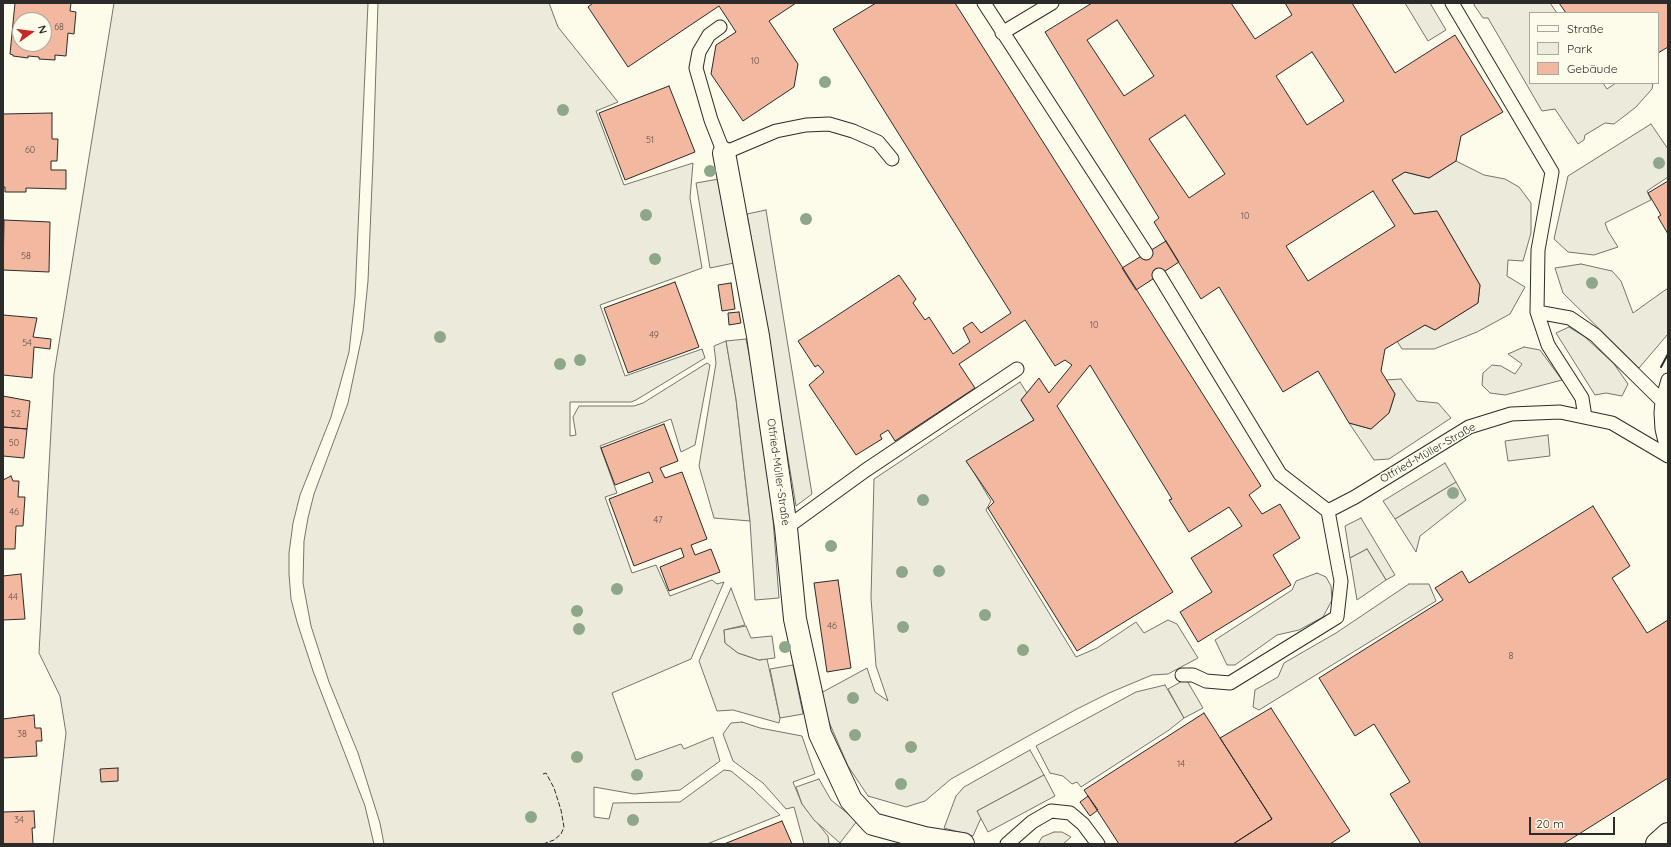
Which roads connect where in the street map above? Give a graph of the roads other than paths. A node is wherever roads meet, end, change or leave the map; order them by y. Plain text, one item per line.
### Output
1 (984, 3) edge
2 (1052, 3) edge
3 (1452, 3) edge
4 (720, 27) dead end
5 (1002, 33) junction
6 (724, 153) junction
7 (892, 159) dead end
8 (1146, 253) dead end
9 (1159, 275) dead end
10 (1536, 312) junction
11 (1017, 369) dead end
12 (1668, 380) edge
13 (1662, 401) junction
14 (1585, 417) junction
15 (1668, 455) edge
16 (1328, 511) junction
17 (786, 528) junction
18 (1182, 675) dead end
19 (924, 841) edge
20 (963, 844) edge
21 (1007, 844) edge
22 (1098, 844) edge

1 - 5 lane
2 - 5 lane
3 - 10 lane
4 - 6 lane, Otfried-Müller-Straße
5 - 8 lane
6 - 7 lane
6 - 17 street, Otfried-Müller-Straße
9 - 16 lane
10 - 13 lane
10 - 14 lane
11 - 17 lane
12 - 13 lane
13 - 15 lane
14 - 15 lane, Otfried-Müller-Straße
14 - 16 lane, Otfried-Müller-Straße
16 - 18 lane
17 - 19 street, Otfried-Müller-Straße
19 - 20 street, Otfried-Müller-Straße
21 - 22 lane

